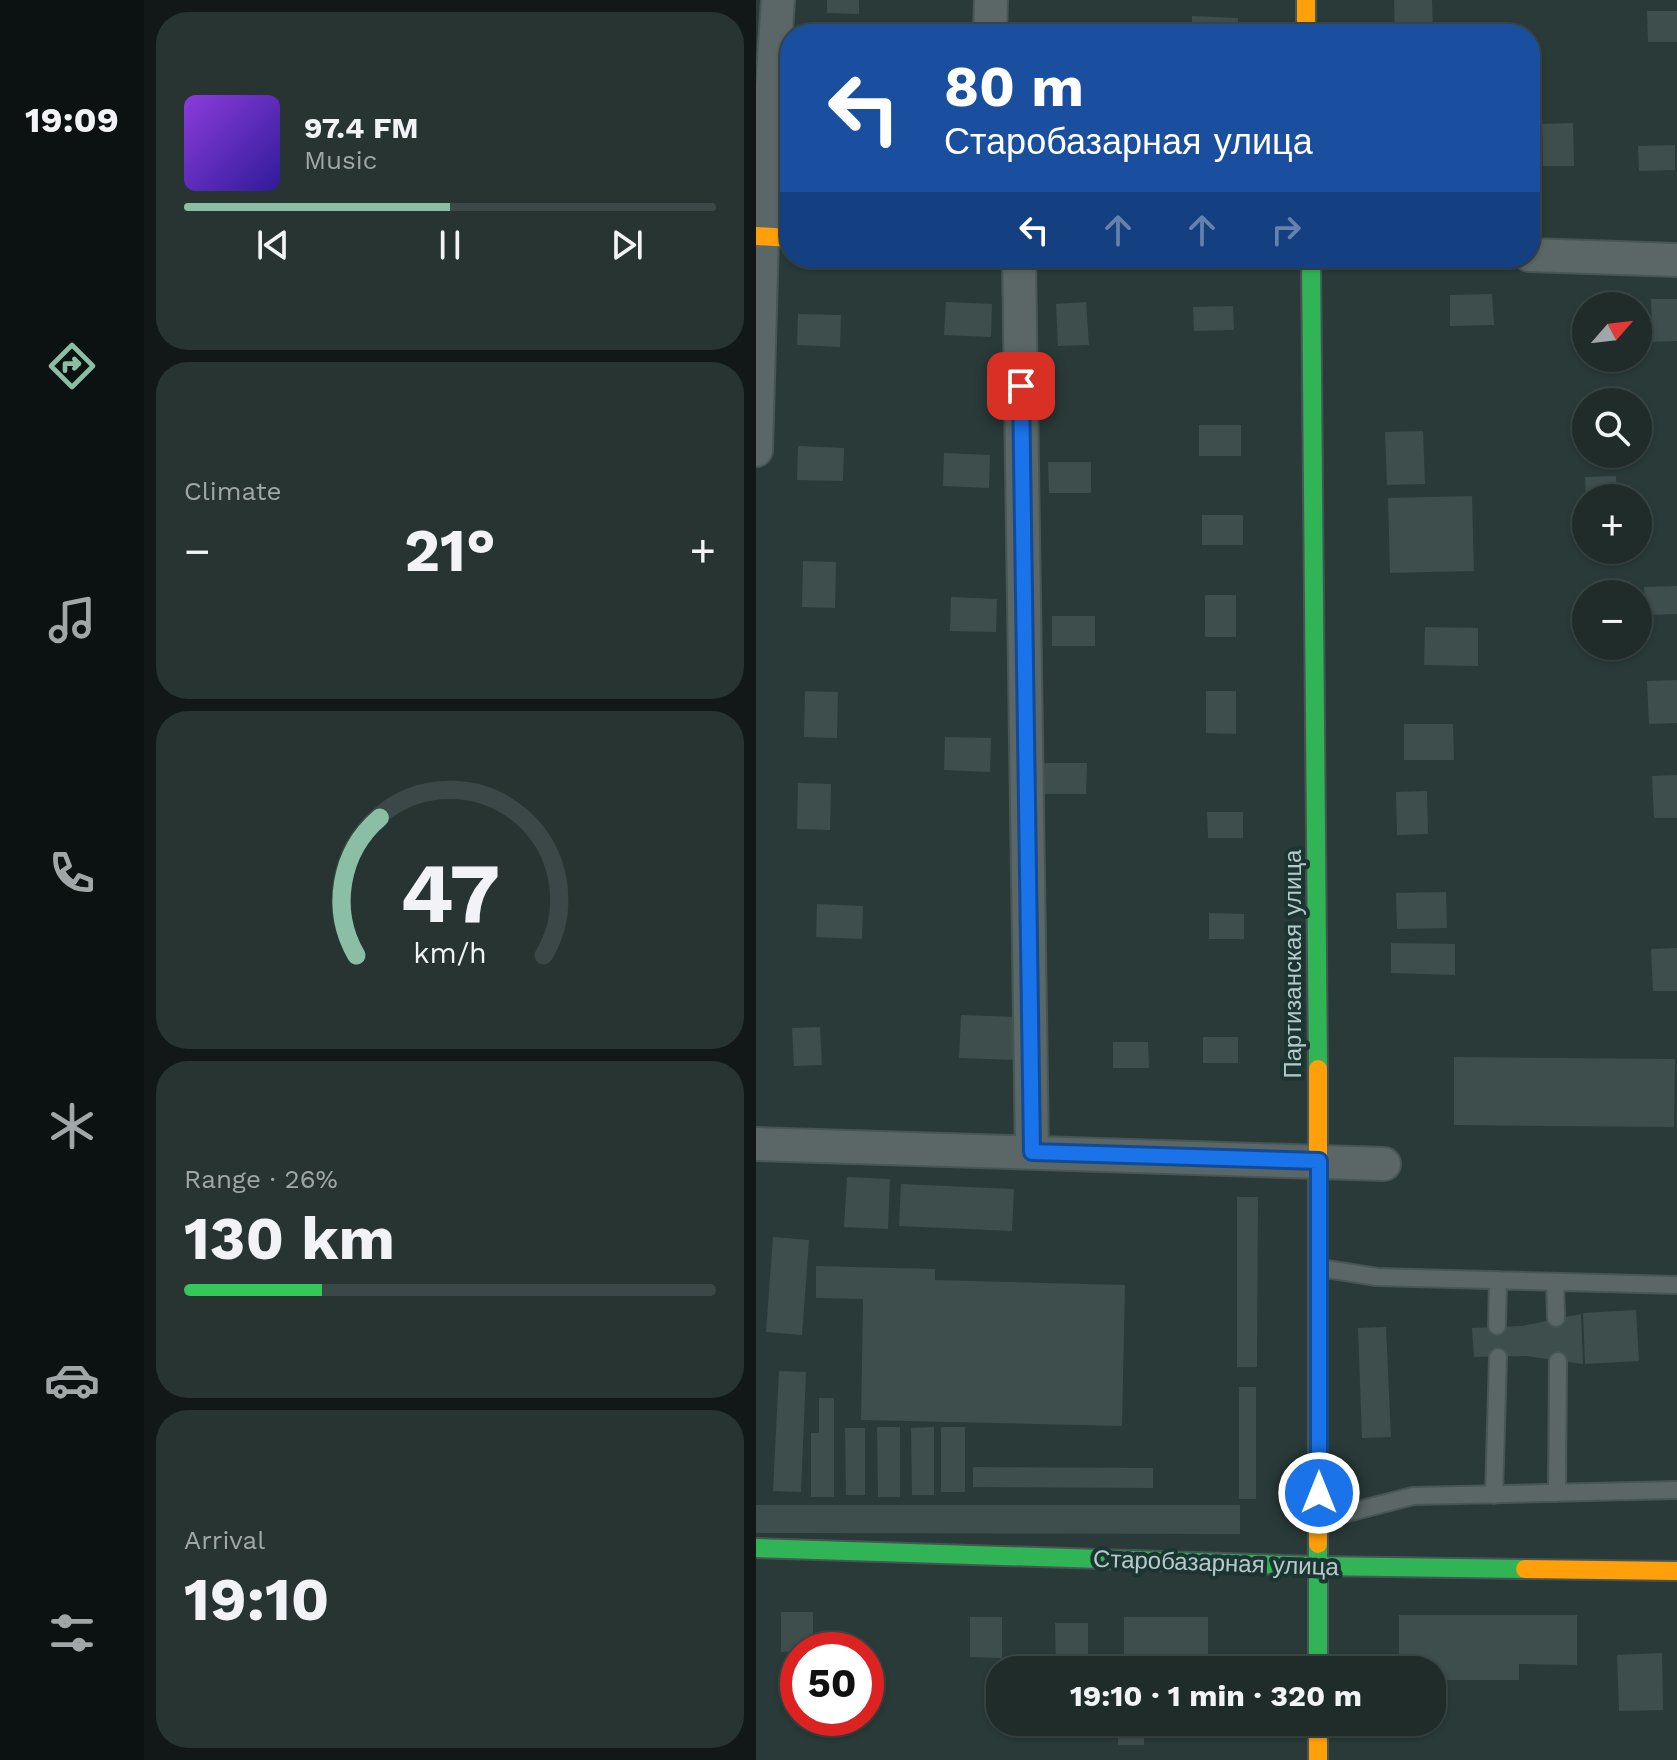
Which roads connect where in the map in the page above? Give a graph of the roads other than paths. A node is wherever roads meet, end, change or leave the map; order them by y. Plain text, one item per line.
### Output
1 (778, 0) edge
2 (991, 0) edge
3 (1306, 0) edge
4 (990, 24) edge
5 (1306, 24) edge
6 (769, 237) edge
7 (1540, 255) edge
8 (1677, 260) edge
9 (1019, 268) edge
10 (1311, 268) edge
11 (756, 450) edge
12 (756, 1144) edge
13 (1032, 1152) junction
14 (1319, 1161) junction
15 (1384, 1164) dead end
16 (1319, 1267) junction
17 (1498, 1280) junction
18 (1555, 1282) junction
19 (1677, 1285) edge
20 (1556, 1318) dead end
21 (1497, 1326) dead end
22 (1498, 1357) dead end
23 (1558, 1361) dead end
24 (1677, 1490) edge
25 (1557, 1493) junction
26 (1494, 1495) junction
27 (1319, 1521) junction
28 (756, 1548) edge
29 (1318, 1566) junction
30 (1677, 1571) edge
31 (1318, 1656) edge
32 (1318, 1736) edge
33 (1318, 1760) edge

1 - 6 street
2 - 4 street
3 - 5 main road
6 - 11 street
7 - 8 street
9 - 13 street
10 - 14 main road, Партизанская улица
12 - 13 street
13 - 14 street
14 - 15 street
14 - 16 main road, Партизанская улица
16 - 17 lane
16 - 27 main road, Партизанская улица
17 - 18 lane
17 - 21 lane
18 - 19 lane
18 - 20 lane
22 - 26 lane
23 - 25 lane
24 - 25 lane
25 - 26 lane
26 - 27 lane
27 - 29 main road, Партизанская улица
28 - 29 main road, Старобазарная улица
29 - 30 main road, Старобазарная улица
29 - 31 main road, Партизанская улица
32 - 33 main road

